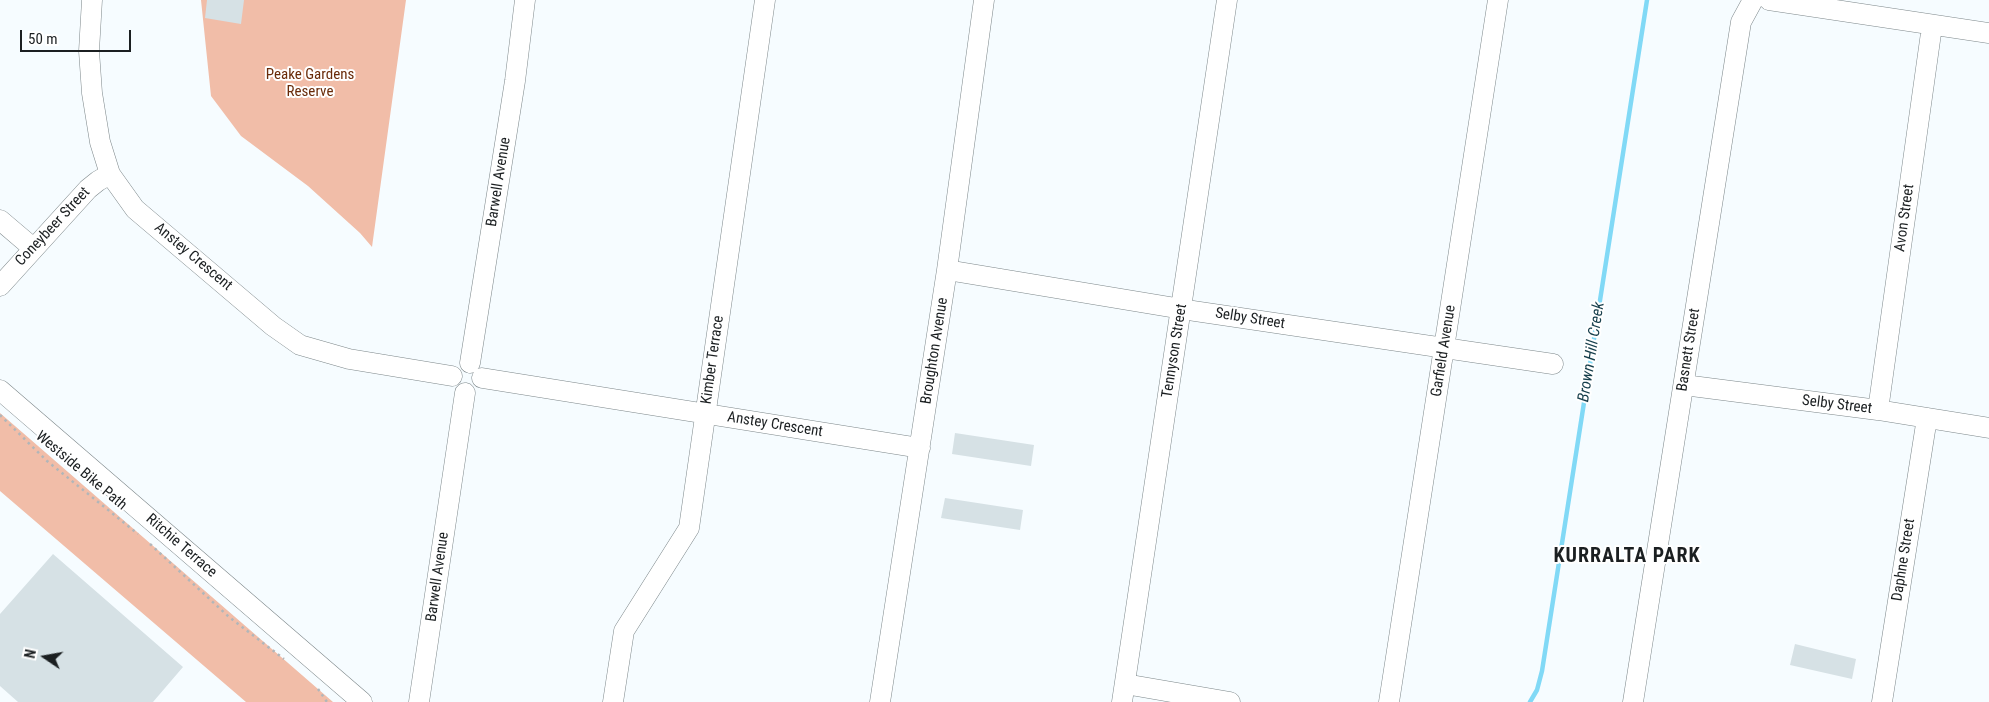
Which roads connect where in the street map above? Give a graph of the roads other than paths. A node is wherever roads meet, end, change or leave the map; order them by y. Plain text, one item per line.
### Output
1 (92, 0) edge
2 (524, 0) edge
3 (765, 0) edge
4 (984, 0) edge
5 (1227, 0) edge
6 (1498, 0) edge
7 (1753, 0) edge
8 (1769, 0) edge
9 (1932, 26) junction
10 (1989, 33) edge
11 (110, 174) junction
12 (0, 220) edge
13 (33, 248) junction
14 (947, 270) junction
15 (0, 286) edge
16 (1182, 309) junction
17 (1444, 349) junction
18 (1554, 364) dead end
19 (476, 370) junction
20 (452, 376) junction
21 (1684, 385) junction
22 (0, 390) edge
23 (465, 393) junction
24 (1878, 410) junction
25 (705, 414) junction
26 (1927, 418) junction
27 (1989, 428) edge
28 (920, 448) junction
29 (1124, 693) edge
30 (362, 702) edge
31 (419, 702) edge
32 (613, 702) edge
33 (880, 702) edge
34 (1230, 702) edge
35 (1389, 702) edge
36 (1633, 702) edge
37 (1882, 702) edge

1 - 11 street, Anstey Crescent
2 - 19 street, Barwell Avenue
3 - 25 street, Kimber Terrace
4 - 14 street, Broughton Avenue
5 - 16 street, Tennyson Street
6 - 17 street, Garfield Avenue
7 - 21 street, Basnett Street
8 - 9 street
9 - 10 street
9 - 24 street, Avon Street
11 - 13 street, Coneybeer Street
11 - 20 street, Anstey Crescent
12 - 13 street
13 - 15 street, Coneybeer Street
14 - 16 street, Selby Street
14 - 28 street, Broughton Avenue
16 - 17 street, Selby Street
16 - 29 street, Tennyson Street
17 - 18 street, Selby Street
17 - 35 street, Garfield Avenue
19 - 20 street
19 - 23 street
19 - 25 street, Anstey Crescent
20 - 23 street
21 - 24 street, Selby Street
21 - 36 street, Basnett Street
22 - 30 street, Ritchie Terrace
23 - 31 street, Barwell Avenue
24 - 26 street, Selby Street
25 - 28 street, Anstey Crescent
25 - 32 street, Kimber Terrace
26 - 27 street, Selby Street
26 - 37 street, Daphne Street
28 - 33 street, Broughton Avenue
29 - 34 street

